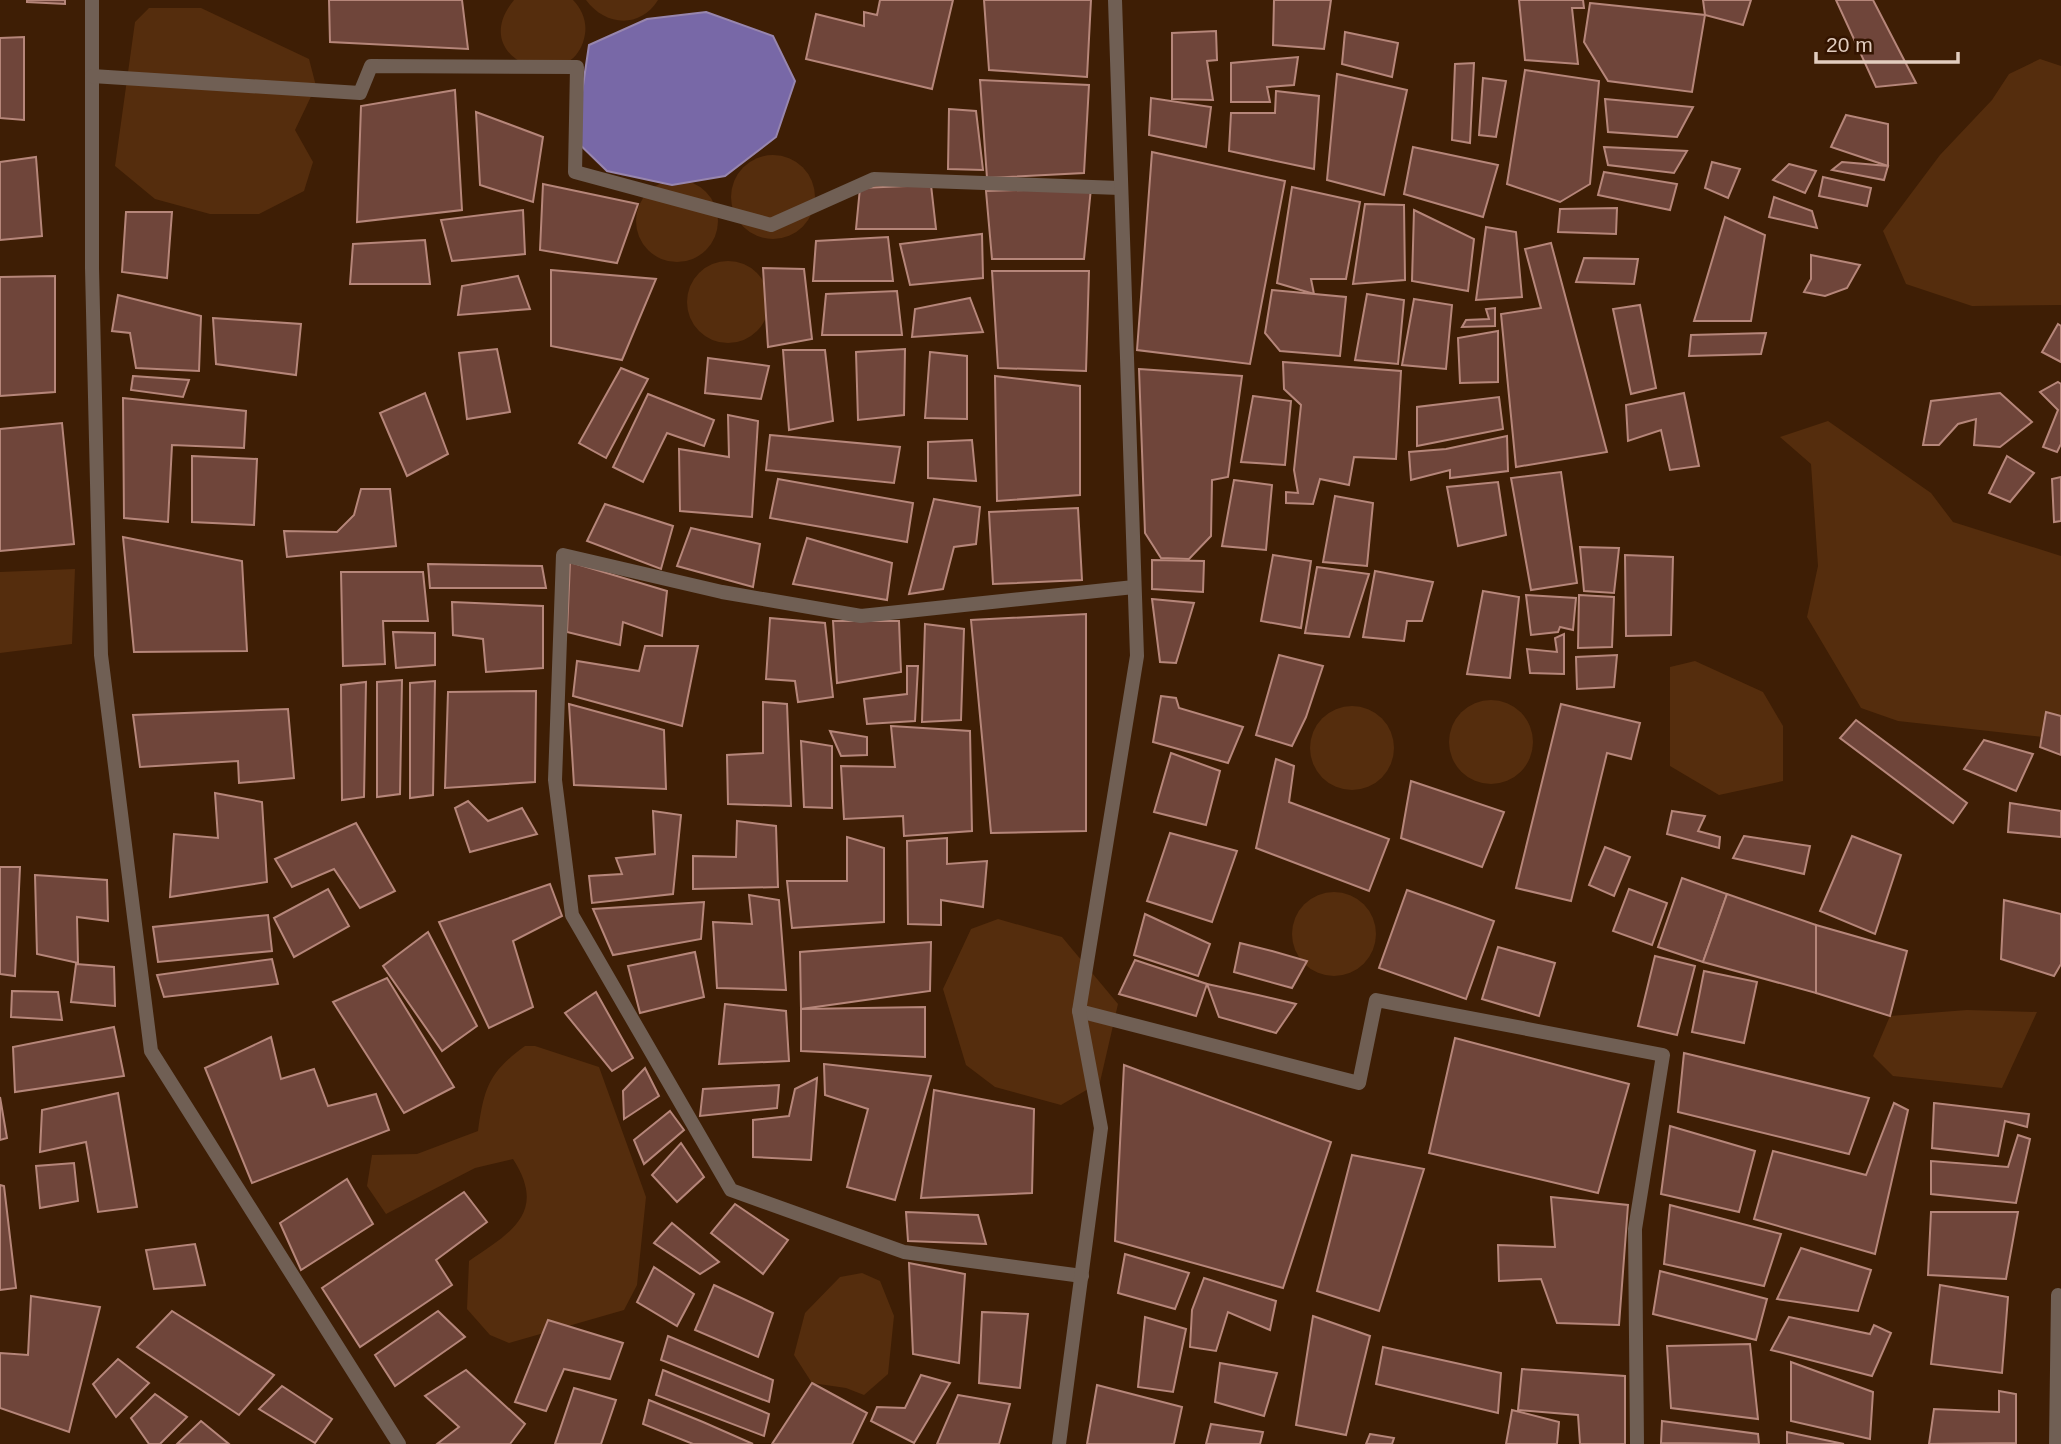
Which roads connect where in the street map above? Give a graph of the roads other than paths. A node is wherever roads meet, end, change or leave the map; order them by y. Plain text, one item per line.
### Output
1 (92, 0) edge
2 (1115, 0) edge
3 (92, 76) junction
4 (1120, 188) junction
5 (1134, 587) junction
6 (1079, 1011) junction
7 (1082, 1276) junction
8 (2058, 1295) dead end
9 (399, 1444) edge
10 (1059, 1444) edge
11 (1637, 1444) edge
12 (2056, 1444) edge

1 - 3 street
2 - 4 street
3 - 4 street
3 - 9 street
4 - 5 street
5 - 6 street
5 - 7 street
6 - 7 street
6 - 11 street
7 - 10 street
8 - 12 street

